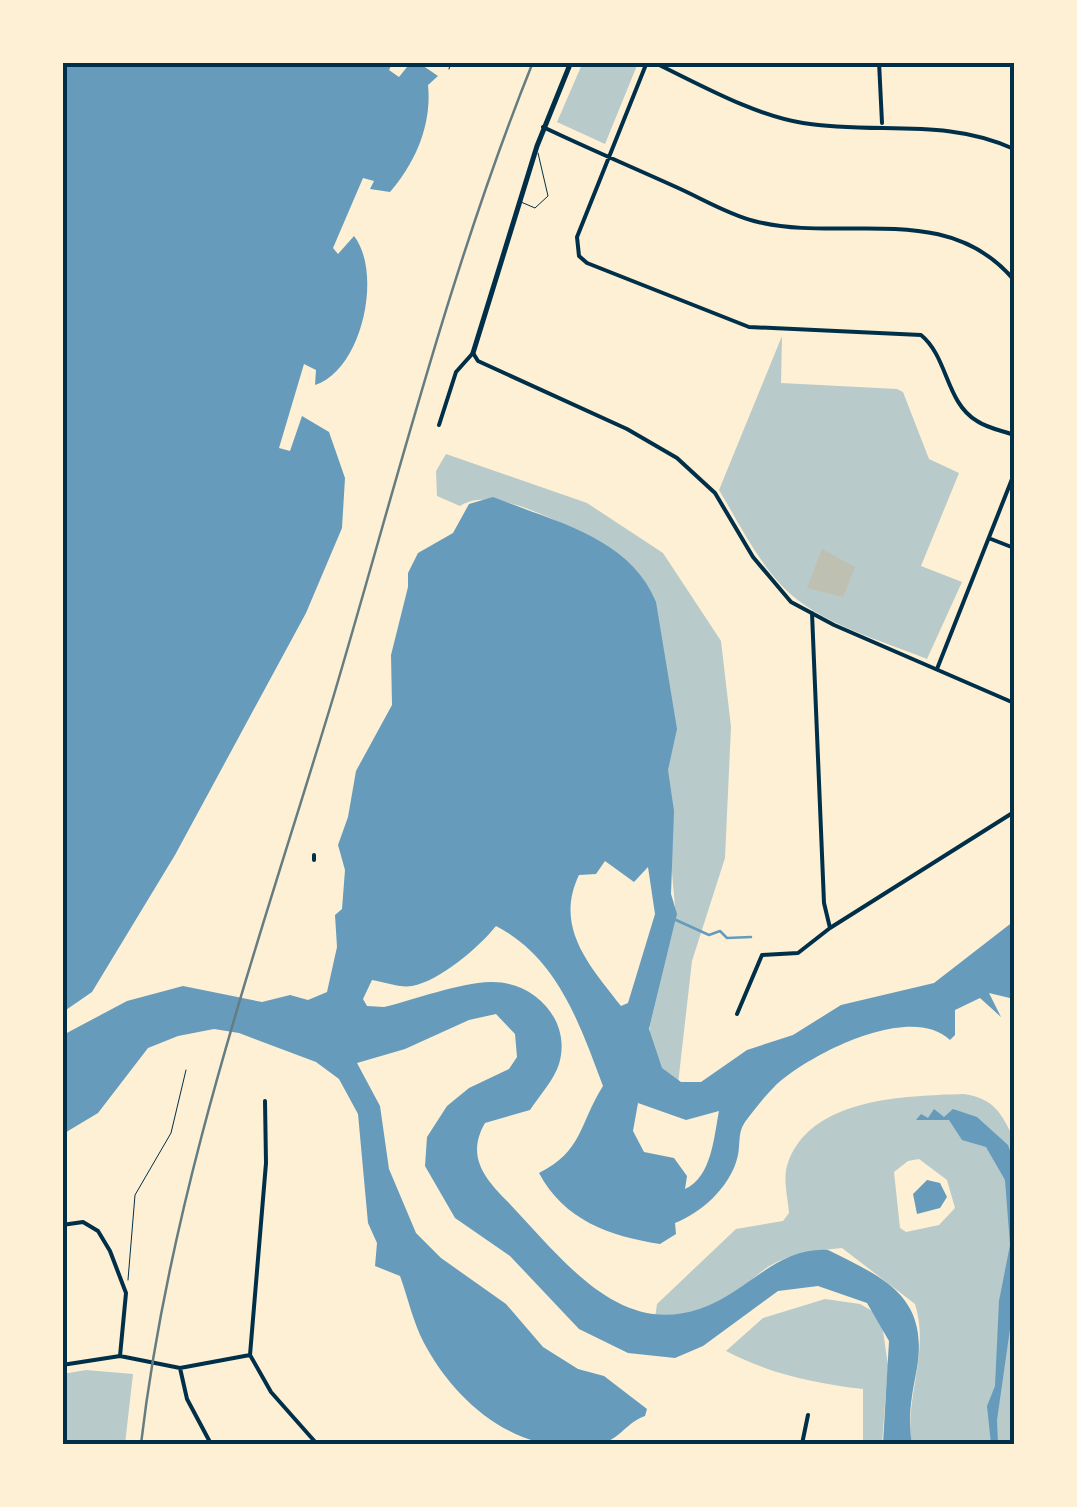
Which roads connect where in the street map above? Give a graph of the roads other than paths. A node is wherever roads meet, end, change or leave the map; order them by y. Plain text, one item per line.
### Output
1 (571, 62) edge
2 (650, 62) edge
3 (879, 62) edge
4 (882, 125) junction
5 (543, 128) junction
6 (536, 146) junction
7 (1014, 150) edge
8 (608, 156) junction
9 (519, 200) junction
10 (1014, 280) edge
11 (474, 353) junction
12 (439, 425) dead end
13 (1014, 435) edge
14 (1014, 474) edge
15 (991, 539) junction
16 (1014, 548) edge
17 (812, 613) junction
18 (937, 671) junction
19 (1014, 703) edge
20 (1014, 812) edge
21 (830, 928) junction
22 (737, 1014) dead end
23 (265, 1101) dead end
24 (62, 1224) edge
25 (250, 1355) junction
26 (120, 1356) junction
27 (62, 1365) edge
28 (180, 1368) junction
29 (808, 1415) dead end
30 (211, 1444) edge
31 (316, 1444) edge
32 (802, 1444) edge

1 - 5 street
2 - 4 street
2 - 8 street
3 - 4 street
4 - 7 street
5 - 6 street
5 - 8 street
6 - 9 street
6 - 9 lane
8 - 10 street
8 - 13 street
9 - 11 street
11 - 12 street
11 - 17 street
14 - 15 street
15 - 16 street
15 - 18 street
17 - 18 street
17 - 21 street
18 - 19 street
20 - 21 street
21 - 22 street
23 - 25 street
24 - 26 street
25 - 28 street
25 - 31 street
26 - 27 street
26 - 28 street
28 - 30 street
29 - 32 street

